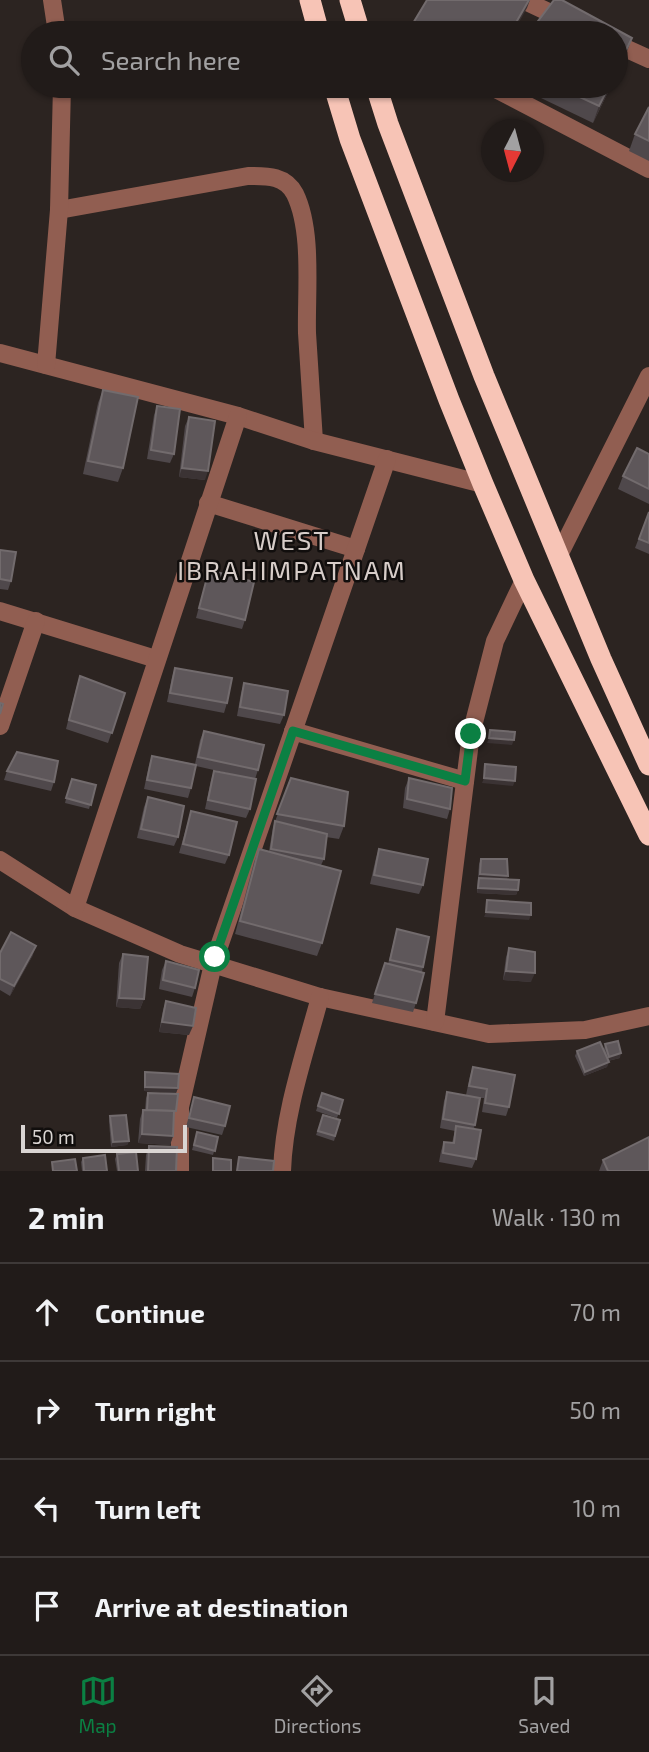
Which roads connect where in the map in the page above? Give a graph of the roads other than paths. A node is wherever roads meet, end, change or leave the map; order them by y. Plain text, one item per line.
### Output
1 (52, 0) edge
2 (310, 0) edge
3 (350, 0) edge
4 (523, 0) edge
5 (55, 21) edge
6 (316, 21) edge
7 (356, 21) edge
8 (568, 21) edge
9 (628, 49) edge
10 (649, 59) edge
11 (62, 98) edge
12 (337, 98) edge
13 (380, 98) edge
14 (513, 98) edge
15 (649, 169) edge
16 (59, 211) junction
17 (0, 353) edge
18 (46, 365) junction
19 (649, 376) edge
20 (238, 416) junction
21 (314, 441) junction
22 (387, 459) junction
23 (483, 484) junction
24 (208, 503) junction
25 (356, 549) junction
26 (558, 557) junction
27 (524, 580) junction
28 (0, 611) edge
29 (36, 621) junction
30 (156, 659) junction
31 (0, 726) edge
32 (293, 731) junction
33 (642, 735) edge
34 (649, 765) edge
35 (465, 781) junction
36 (649, 835) edge
37 (0, 860) edge
38 (75, 908) junction
39 (213, 964) junction
40 (320, 997) junction
41 (649, 1016) edge
42 (435, 1022) junction
43 (180, 1171) edge
44 (282, 1171) edge

1 - 5 street
2 - 6 highway
3 - 7 highway
4 - 8 street
9 - 10 street
11 - 16 street
12 - 23 highway
13 - 26 highway
14 - 15 street
16 - 18 street
16 - 21 street
17 - 18 street
18 - 20 street
19 - 26 street
20 - 21 street
20 - 24 street
21 - 22 street
22 - 23 street
22 - 25 street
23 - 27 highway
24 - 25 street
24 - 30 street
25 - 32 street
26 - 33 highway
27 - 35 street
27 - 36 highway
28 - 29 street
29 - 30 street
29 - 31 street
30 - 38 street
32 - 35 street
32 - 39 street
33 - 34 highway
35 - 42 street
37 - 38 street
38 - 39 street
39 - 40 street
39 - 43 street
40 - 42 street
40 - 44 street
41 - 42 street

